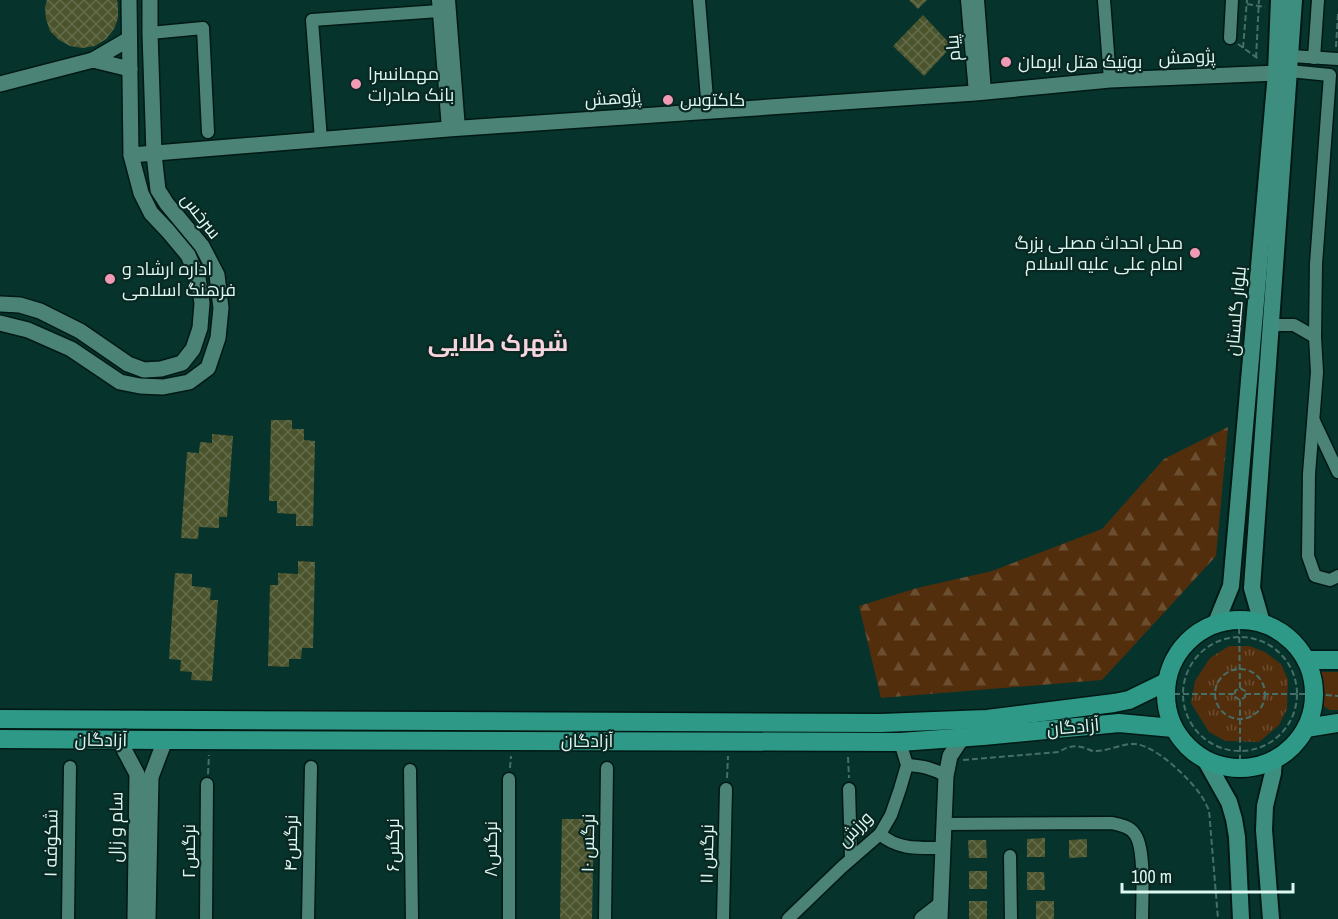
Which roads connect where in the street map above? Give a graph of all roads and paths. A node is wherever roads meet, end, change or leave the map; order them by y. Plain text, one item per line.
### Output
1 (129, 0) edge
2 (150, 0) edge
3 (449, 0) edge
4 (699, 0) edge
5 (967, 0) edge
6 (978, 0) edge
7 (1104, 0) edge
8 (1259, 0) edge
9 (1294, 0) edge
10 (1318, 0) edge
11 (1232, 1) edge
12 (1247, 2) edge
13 (438, 5) edge
14 (1279, 5) edge
15 (1259, 6) junction
16 (1338, 14) edge
17 (150, 33) junction
18 (1230, 38) joint
19 (129, 39) junction
20 (1243, 48) junction
21 (1256, 58) junction
22 (1314, 58) junction
23 (1336, 59) edge
24 (93, 60) junction
25 (1285, 67) junction
26 (130, 69) junction
27 (1334, 75) edge
28 (1110, 80) junction
29 (0, 84) edge
30 (980, 92) junction
31 (708, 111) junction
32 (454, 129) junction
33 (208, 132) dead end
34 (321, 140) junction
35 (154, 154) junction
36 (131, 155) junction
37 (0, 304) edge
38 (0, 323) edge
39 (1271, 325) junction
40 (1315, 337) junction
41 (1314, 420) junction
42 (1338, 472) edge
43 (1338, 576) edge
44 (1262, 622) junction
45 (1216, 623) junction
46 (1239, 628) junction
47 (1306, 660) junction
48 (1338, 660) edge
49 (1239, 668) junction
50 (1240, 688) junction
51 (1171, 690) junction
52 (1214, 694) junction
53 (1234, 694) junction
54 (1245, 694) junction
55 (1265, 694) junction
56 (1305, 694) junction
57 (1338, 696) edge
58 (1240, 700) junction
59 (0, 719) edge
60 (348, 720) junction
61 (1240, 720) junction
62 (1338, 723) edge
63 (1173, 728) junction
64 (1306, 728) junction
65 (962, 738) junction
66 (0, 739) edge
67 (119, 740) junction
68 (165, 740) junction
69 (348, 741) junction
70 (512, 741) junction
71 (729, 741) junction
72 (848, 742) junction
73 (900, 742) junction
74 (1240, 760) junction
75 (1274, 760) junction
76 (1206, 761) junction
77 (907, 765) junction
78 (70, 767) dead end
79 (311, 767) dead end
80 (607, 768) dead end
81 (947, 769) junction
82 (410, 770) dead end
83 (510, 779) joint
84 (207, 784) dead end
85 (726, 789) joint
86 (849, 789) joint
87 (944, 824) junction
88 (880, 834) junction
89 (943, 848) junction
90 (1010, 856) dead end
91 (850, 860) junction
92 (940, 912) edge
93 (68, 919) edge
94 (135, 919) edge
95 (148, 919) edge
96 (206, 919) edge
97 (308, 919) edge
98 (412, 919) edge
99 (509, 919) edge
100 (605, 919) edge
101 (723, 919) edge
102 (788, 919) edge
103 (922, 919) edge
104 (1011, 919) edge
105 (1142, 919) edge
106 (1218, 919) edge
107 (1241, 919) edge
108 (1271, 919) edge

1 - 19 street, سرخس
2 - 17 street, سرخس
3 - 32 street
4 - 31 street
5 - 30 street, پیام
6 - 30 street, پیام
7 - 28 street
8 - 15 path
9 - 25 main road, بلوار گلستان
10 - 22 street
11 - 12 path
11 - 18 street
12 - 15 path
12 - 20 path
13 - 32 street
13 - 34 street
14 - 15 path
14 - 25 main road, بلوار گلستان
15 - 21 path
16 - 23 path
17 - 33 street
17 - 35 street, سرخس
18 - 20 path
19 - 24 street
19 - 26 street, سرخس
20 - 21 path
21 - 25 path
22 - 23 street
22 - 25 street
24 - 26 street
24 - 29 street
25 - 27 street
25 - 28 street, پژوهش
25 - 39 main road, بلوار گلستان
25 - 45 main road, بلوار گلستان
26 - 36 street, سرخس
27 - 40 street
28 - 30 street, پژوهش
30 - 31 street, پژوهش
31 - 32 street, پژوهش
32 - 34 street, پژوهش
34 - 35 street, پژوهش
35 - 36 street, پژوهش
35 - 38 street, سرخس
36 - 37 street, سرخس
39 - 40 street
39 - 44 main road, بلوار گلستان
40 - 41 street
41 - 42 street
41 - 43 street
44 - 46 main road
44 - 47 main road
45 - 46 main road
45 - 51 main road
46 - 49 path
46 - 51 path
46 - 56 path
47 - 48 main road
47 - 56 main road
49 - 50 path
49 - 52 path
49 - 55 path
50 - 53 path
50 - 54 path
51 - 52 path
51 - 60 main road, آزادگان
51 - 63 main road
51 - 74 path
52 - 53 path
52 - 61 path
53 - 58 path
54 - 55 path
54 - 58 path
55 - 56 path
55 - 61 path
56 - 57 path
56 - 64 main road
56 - 74 path
58 - 61 path
59 - 60 main road, آزادگان
60 - 69 main road
61 - 74 path
62 - 64 main road
63 - 65 main road, آزادگان
63 - 76 main road
64 - 75 main road
65 - 73 main road, آزادگان
65 - 81 street
66 - 67 main road, آزادگان
67 - 68 main road, آزادگان
67 - 94 street, سام و زال
68 - 69 main road, آزادگان
68 - 95 street, سام و زال
69 - 70 main road, آزادگان
70 - 71 main road, آزادگان
70 - 83 path
71 - 72 main road, آزادگان
71 - 85 path
72 - 73 main road, آزادگان
72 - 86 path
73 - 77 street
74 - 75 main road
74 - 76 main road
75 - 108 main road
76 - 107 main road
77 - 81 street
77 - 88 street, ورزش
78 - 93 street, شکوفه ۱
79 - 97 street, نرگس۴
80 - 100 street, نرگس ۱۰
81 - 87 street
81 - 106 path
82 - 98 street, نرگس۶
83 - 99 street, نرگس۸
84 - 96 street, نرگس۲
85 - 101 street, نرگس ۱۱
86 - 91 street
87 - 89 street
87 - 105 street
88 - 89 street
88 - 91 street, ورزش
89 - 92 street
90 - 104 street
91 - 102 street, ورزش
92 - 103 street

